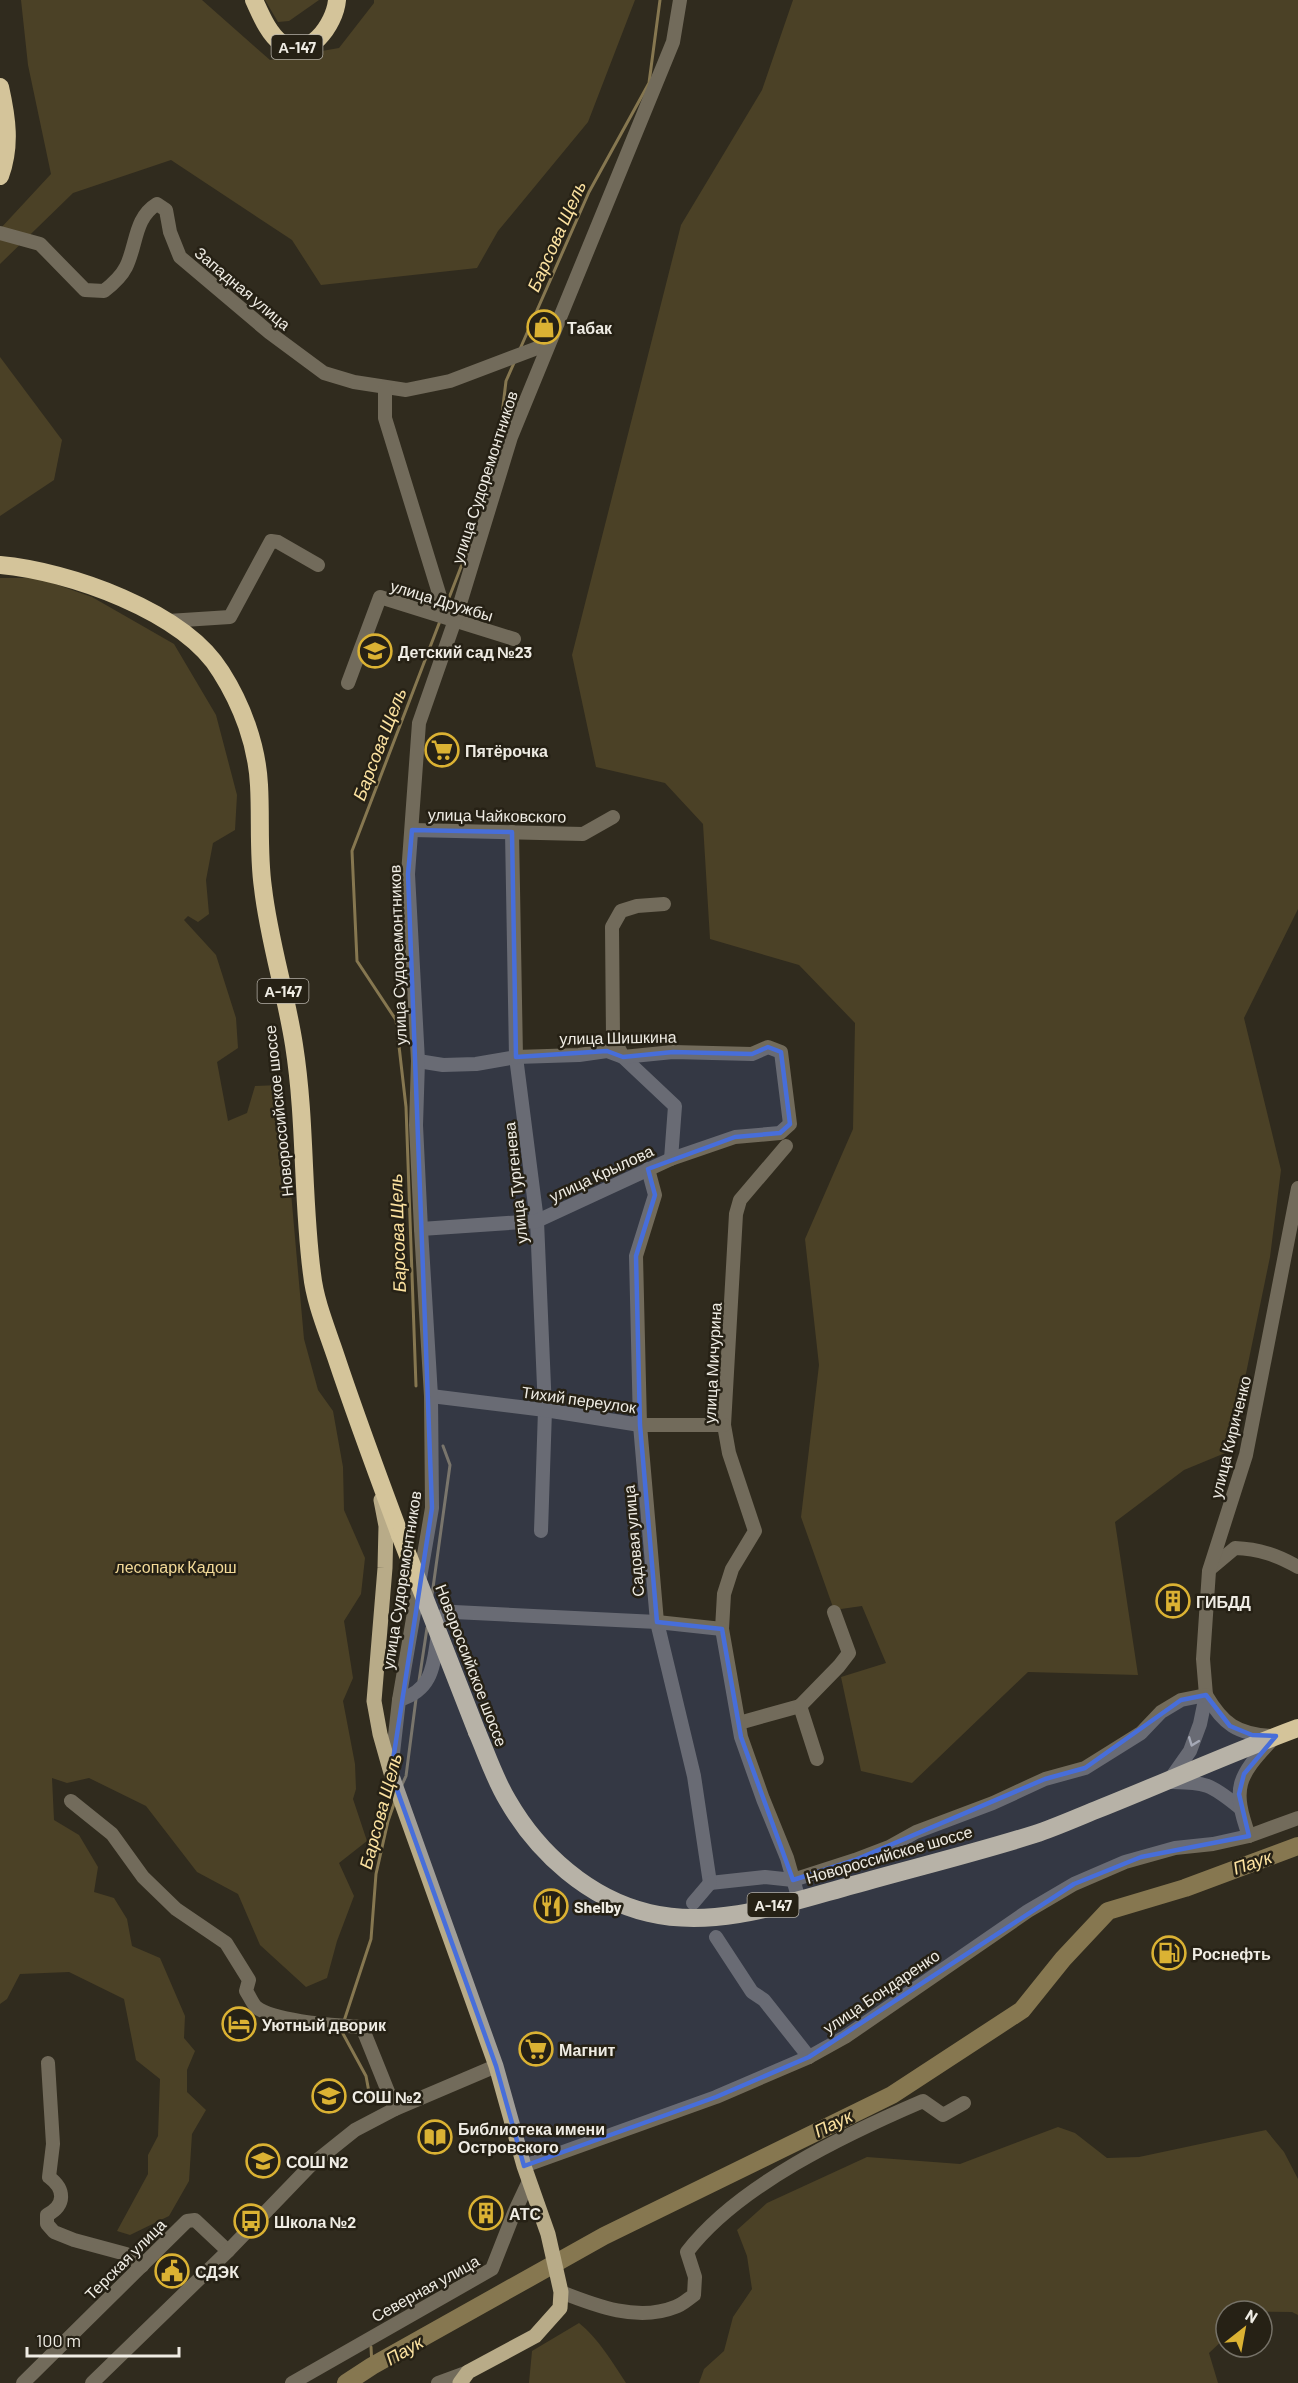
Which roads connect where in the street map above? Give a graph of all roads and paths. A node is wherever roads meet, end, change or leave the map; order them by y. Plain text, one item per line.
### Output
1 (254, 0) edge
2 (336, 0) edge
3 (680, 0) edge
4 (0, 87) edge
5 (0, 176) edge
6 (0, 234) edge
7 (548, 344) junction
8 (385, 388) junction
9 (0, 565) edge
10 (318, 565) dead end
11 (450, 618) junction
12 (168, 621) junction
13 (514, 639) dead end
14 (348, 683) dead end
15 (613, 817) dead end
16 (412, 830) junction
17 (512, 832) junction
18 (664, 904) dead end
19 (623, 1057) junction
20 (516, 1058) junction
21 (417, 1061) junction
22 (790, 1124) joint
23 (786, 1146) dead end
24 (671, 1159) junction
25 (648, 1169) junction
26 (1298, 1188) edge
27 (537, 1221) junction
28 (421, 1229) junction
29 (431, 1396) junction
30 (545, 1410) junction
31 (640, 1425) junction
32 (724, 1425) junction
33 (377, 1473) junction
34 (541, 1531) dead end
35 (1298, 1567) edge
36 (1209, 1571) junction
37 (834, 1612) dead end
38 (657, 1622) junction
39 (722, 1629) junction
40 (1206, 1695) junction
41 (406, 1698) junction
42 (800, 1706) junction
43 (739, 1723) junction
44 (1298, 1728) edge
45 (1276, 1736) junction
46 (817, 1759) dead end
47 (392, 1776) junction
48 (1166, 1782) junction
49 (71, 1801) dead end
50 (1239, 1807) junction
51 (1298, 1818) edge
52 (1249, 1836) junction
53 (793, 1880) junction
54 (710, 1883) junction
55 (799, 1900) junction
56 (693, 1903) dead end
57 (716, 1937) dead end
58 (809, 2057) junction
59 (48, 2063) dead end
60 (496, 2066) junction
61 (964, 2103) dead end
62 (395, 2109) junction
63 (524, 2166) junction
64 (529, 2181) junction
65 (228, 2251) junction
66 (142, 2266) junction
67 (561, 2292) junction
68 (464, 2378) edge
69 (23, 2383) edge
70 (92, 2383) edge
71 (292, 2383) edge
72 (438, 2383) edge

1 - 2 highway, А-147
3 - 7 street, улица Судоремонтников
4 - 5 highway
6 - 8 street, Западная улица
7 - 8 street, Западная улица
7 - 11 street, улица Судоремонтников
8 - 11 street
9 - 12 highway, Новороссийское шоссе / А-147
10 - 12 street
11 - 13 street, улица Дружбы
11 - 14 street, улица Дружбы
11 - 16 street, улица Судоремонтников
12 - 33 highway, Новороссийское шоссе / А-147
15 - 17 street, улица Чайковского
16 - 17 street, улица Чайковского
16 - 21 street, улица Судоремонтников
17 - 20 street, улица Тургенева
18 - 19 street
19 - 20 street, улица Шишкина
19 - 22 street, улица Шишкина
19 - 24 street
20 - 21 street, улица Шишкина
20 - 27 street, улица Тургенева
21 - 28 street, улица Судоремонтников
22 - 24 street, улица Крылова
23 - 32 street, улица Мичурина
24 - 25 street, улица Крылова
25 - 27 street, улица Крылова
25 - 31 street, Садовая улица
26 - 36 street, улица Кириченко
27 - 28 street, улица Крылова
27 - 30 street, улица Тургенева
28 - 29 street, улица Судоремонтников
29 - 30 street, Тихий переулок
29 - 41 street, улица Судоремонтников
30 - 31 street, Тихий переулок
30 - 34 street, улица Тургенева
31 - 32 street, Тихий переулок
31 - 38 street, Садовая улица
32 - 39 street, улица Мичурина
33 - 47 main road, Новороссийское шоссе
33 - 55 highway, Новороссийское шоссе / А-147, bridge
35 - 36 street
36 - 40 street, улица Кириченко
37 - 42 street
38 - 39 street
38 - 41 street
38 - 54 street, Садовая улица
39 - 43 street, улица Мичурина
40 - 45 street
40 -> 48 street
40 - 53 street
41 - 47 street, улица Судоремонтников
42 - 43 street
42 - 46 street
43 - 53 street, улица Мичурина
44 - 45 highway, Новороссийское шоссе / А-147
45 - 48 highway, Новороссийское шоссе / А-147
45 - 50 street
47 - 60 main road, Новороссийское шоссе
48 - 50 street
48 - 55 highway, Новороссийское шоссе / А-147
49 - 62 street
50 - 52 street
51 - 52 street, улица Бондаренко
52 - 58 street, улица Бондаренко
53 - 54 street
53 - 55 street, улица Мичурина
54 - 56 street
57 - 58 street
58 - 63 street, улица Бондаренко
59 - 66 street
60 - 62 street
60 - 63 main road, Новороссийское шоссе
61 - 67 street
62 - 65 street
63 - 64 main road, Новороссийское шоссе
64 - 67 main road, Новороссийское шоссе
64 - 71 street, Северная улица
65 - 66 street, Терская улица
65 - 70 street
66 - 69 street, Терская улица
67 - 68 main road
68 - 72 street

